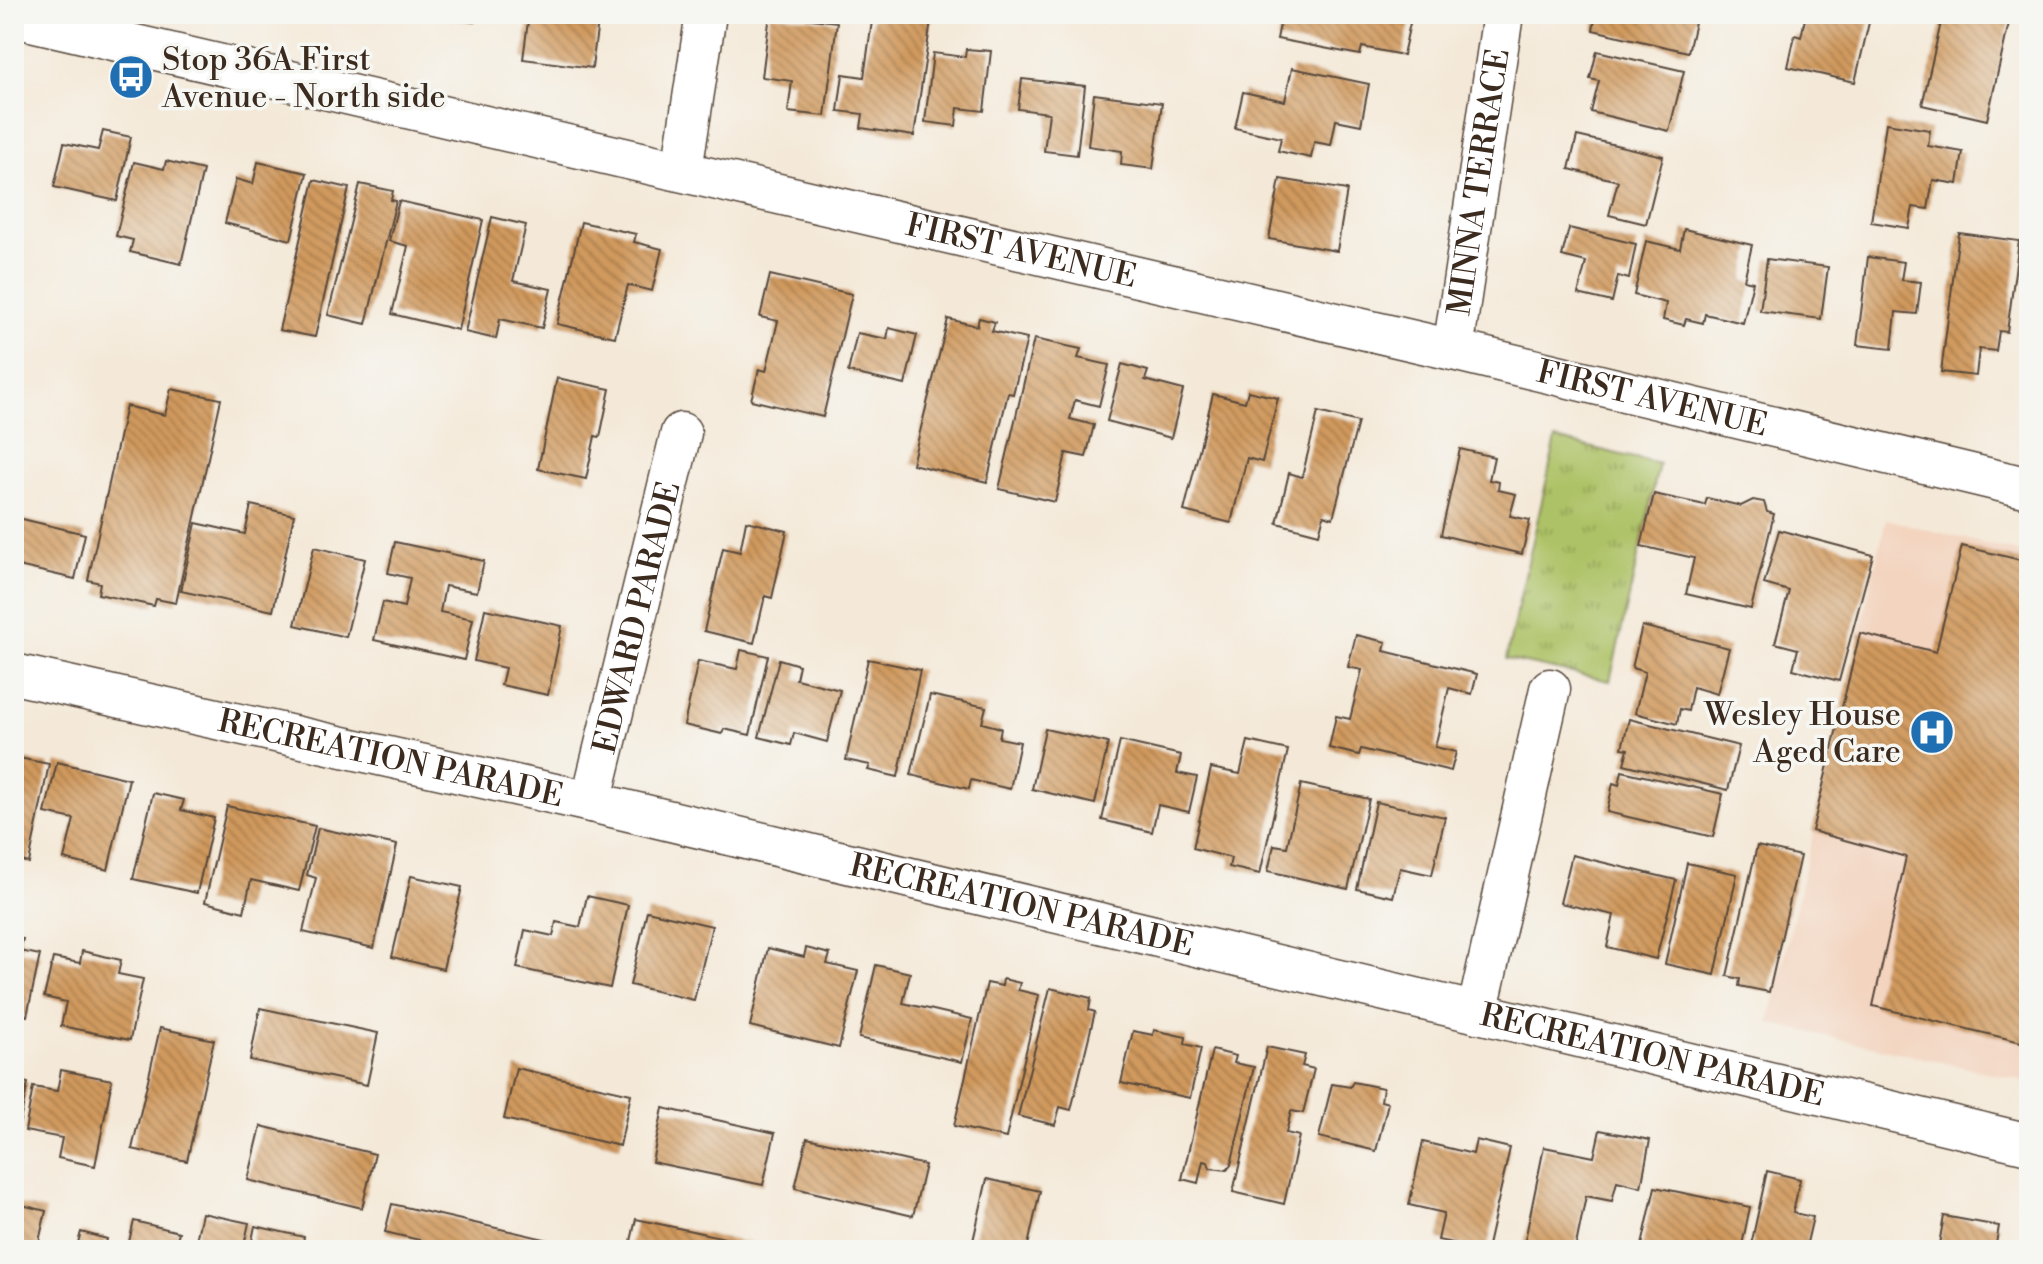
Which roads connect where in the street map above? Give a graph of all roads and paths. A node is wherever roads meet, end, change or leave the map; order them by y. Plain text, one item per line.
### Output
1 (706, 14) edge
2 (1503, 14) edge
3 (14, 17) edge
4 (682, 170) junction
5 (1453, 350) junction
6 (681, 433) dead end
7 (2029, 488) edge
8 (14, 674) edge
9 (1550, 689) dead end
10 (591, 802) junction
11 (1477, 1013) junction
12 (2029, 1144) edge

1 - 4 street
2 - 5 street, MINNA TERRACE
3 - 4 street, FIRST AVENUE
4 - 5 street, FIRST AVENUE
5 - 7 street, FIRST AVENUE
6 - 10 street, EDWARD PARADE
8 - 10 street, RECREATION PARADE
9 - 11 street
10 - 11 street, RECREATION PARADE
11 - 12 street, RECREATION PARADE

